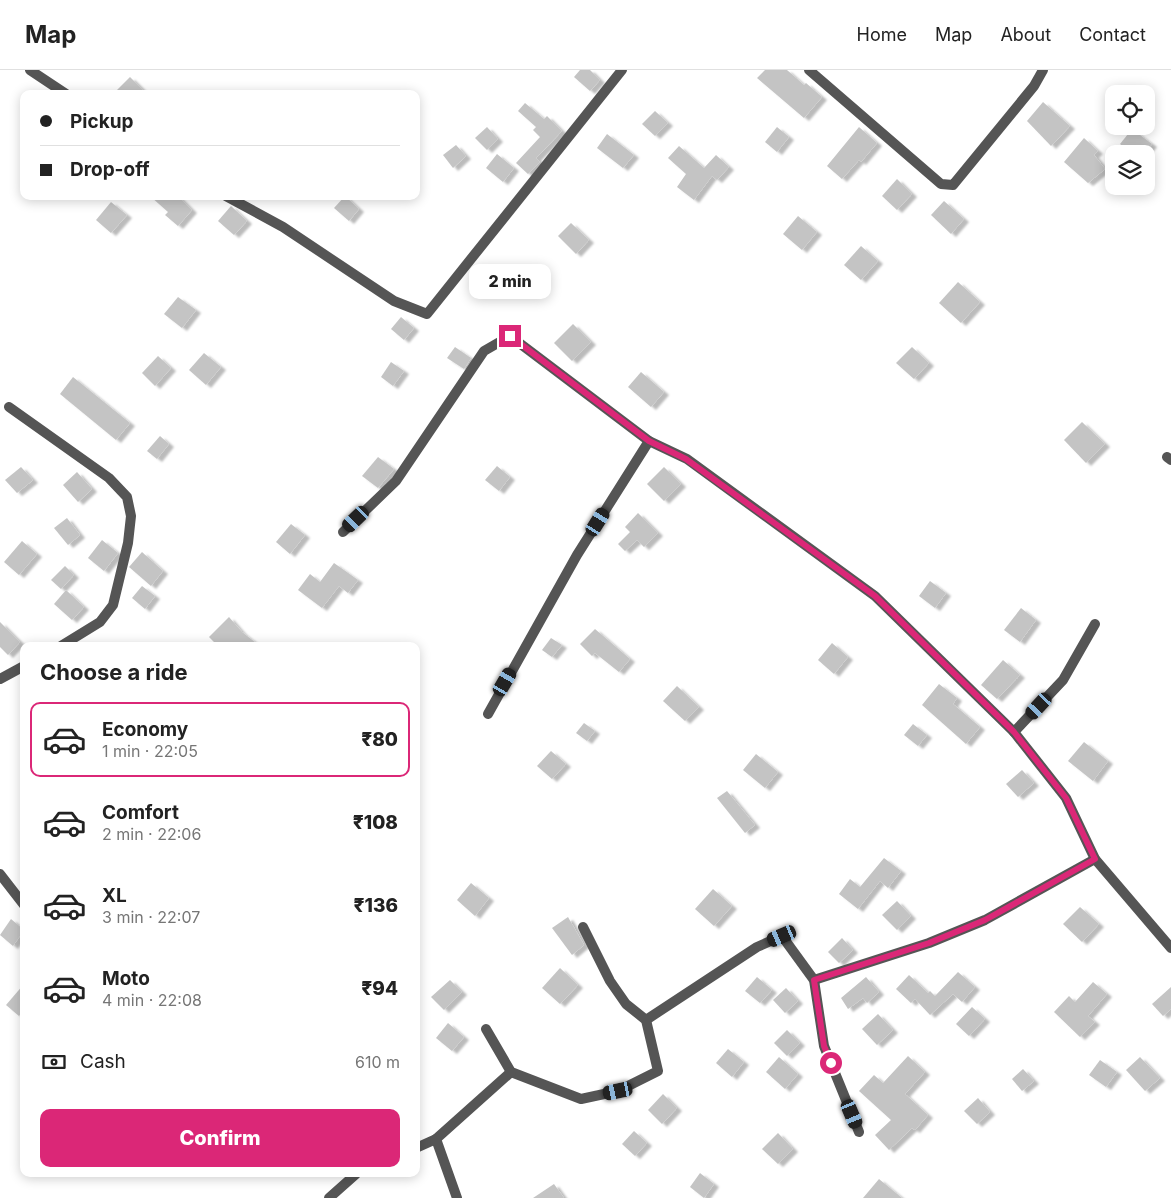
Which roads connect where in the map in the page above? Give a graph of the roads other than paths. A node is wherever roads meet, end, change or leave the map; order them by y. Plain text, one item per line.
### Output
1 (30, 70) edge
2 (622, 70) edge
3 (809, 70) edge
4 (1043, 70) edge
5 (60, 90) edge
6 (233, 200) edge
7 (9, 407) dead end
8 (649, 441) junction
9 (343, 532) dead end
10 (1095, 624) dead end
11 (67, 642) edge
12 (20, 668) edge
13 (0, 679) edge
14 (488, 714) dead end
15 (1014, 732) junction
16 (1095, 859) junction
17 (0, 874) edge
18 (20, 901) edge
19 (583, 927) dead end
20 (1171, 948) edge
21 (814, 980) junction
22 (646, 1020) junction
23 (486, 1029) dead end
24 (511, 1072) junction
25 (859, 1132) dead end
26 (436, 1139) junction
27 (420, 1146) edge
28 (353, 1177) edge
29 (329, 1198) edge
30 (457, 1198) edge

1 - 5 street
2 - 6 street
3 - 4 street
7 - 11 street
8 - 9 street
8 - 14 street
8 - 15 street
10 - 15 street
12 - 13 street
15 - 16 street
16 - 20 street
16 - 21 street
17 - 18 street
19 - 22 street
21 - 22 street
21 - 25 street
22 - 24 street
23 - 24 street
24 - 26 street
26 - 27 street
26 - 30 street
28 - 29 street

